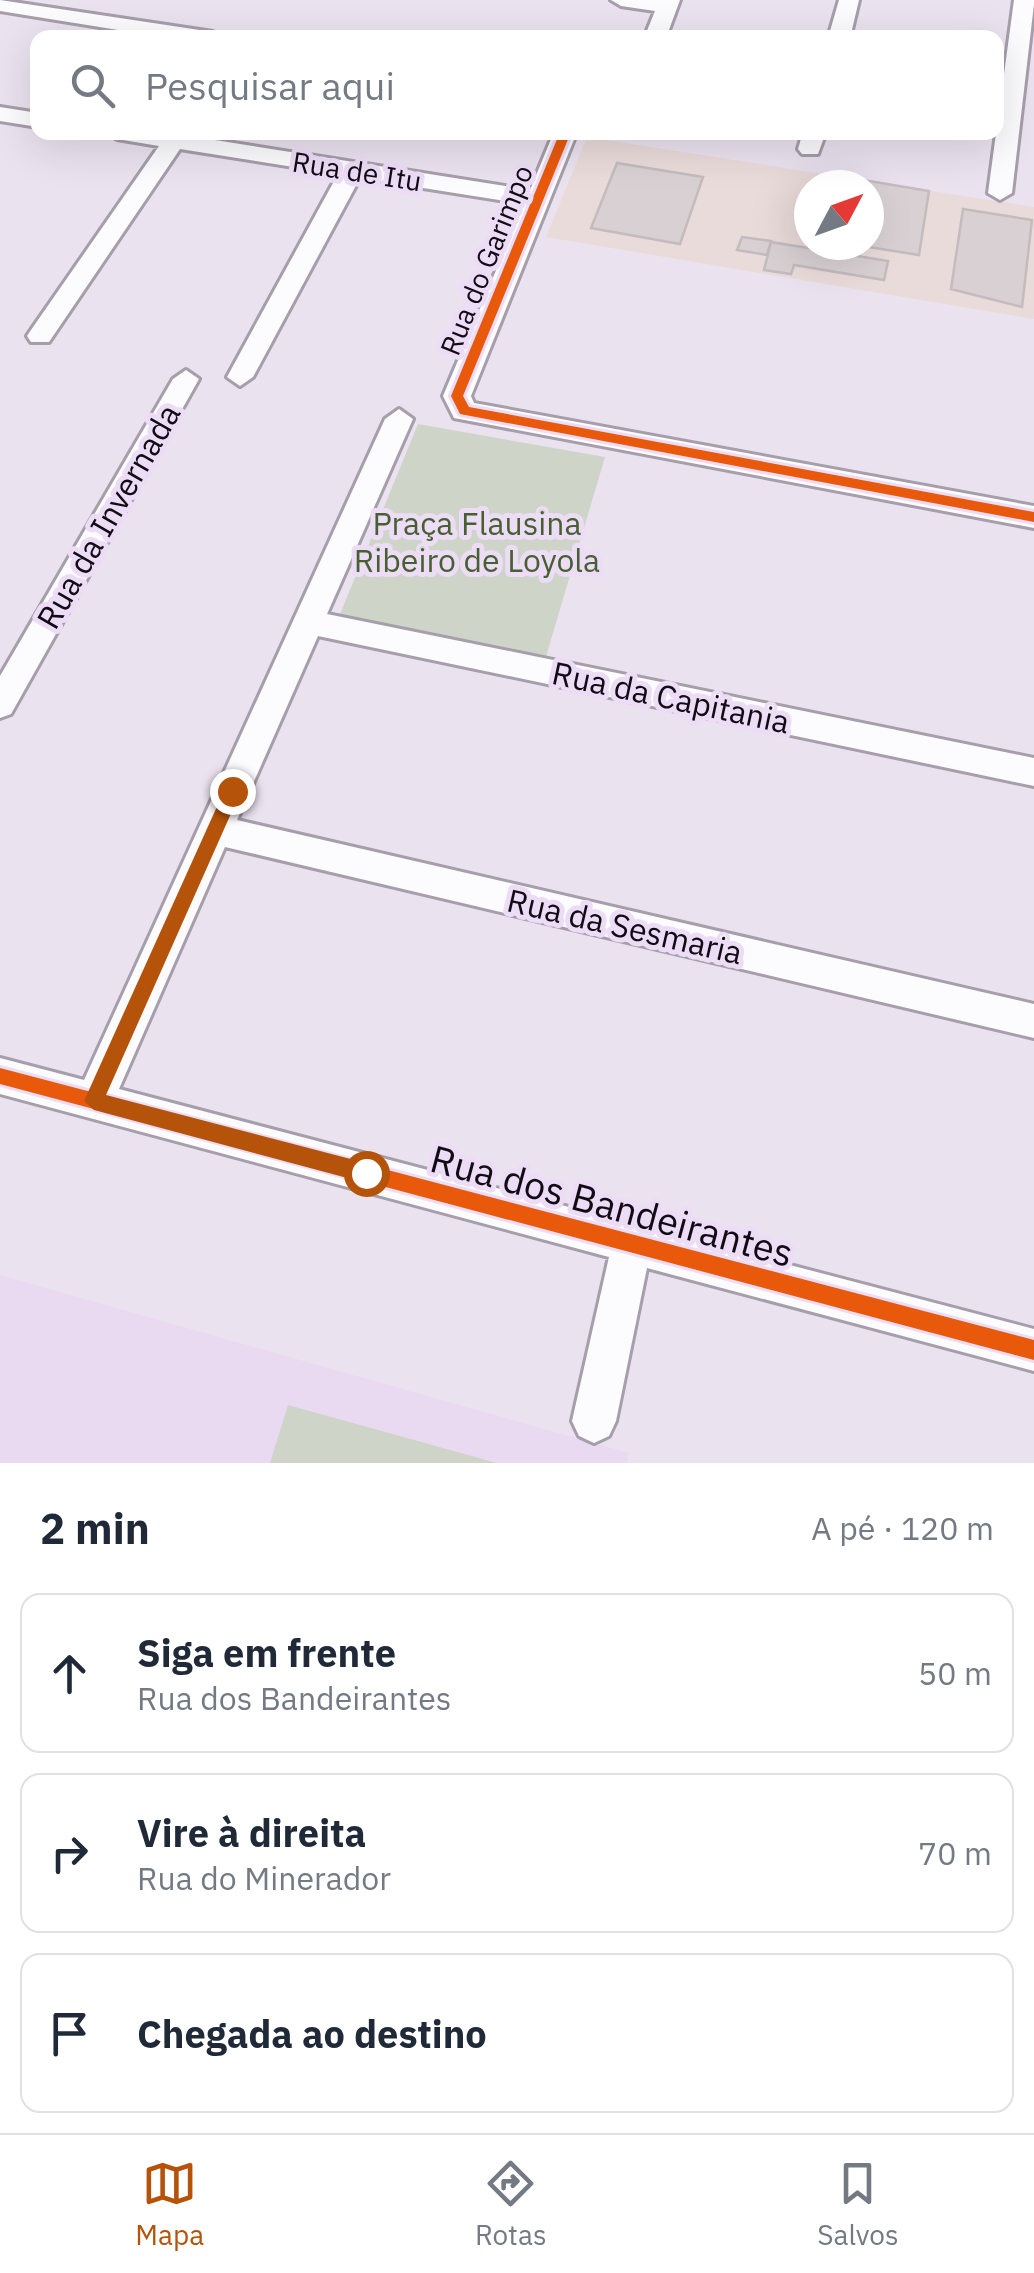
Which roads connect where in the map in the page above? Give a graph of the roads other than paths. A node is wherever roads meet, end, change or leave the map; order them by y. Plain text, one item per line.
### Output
1 (621, 0) edge
2 (849, 0) edge
3 (1024, 0) edge
4 (669, 3) edge
5 (0, 6) edge
6 (160, 30) edge
7 (658, 30) edge
8 (841, 30) edge
9 (0, 114) edge
10 (30, 119) edge
11 (1009, 121) junction
12 (1034, 124) edge
13 (168, 140) edge
14 (563, 140) edge
15 (174, 141) junction
16 (352, 170) junction
17 (1000, 192) dead end
18 (538, 200) junction
19 (40, 336) dead end
20 (240, 378) dead end
21 (186, 379) dead end
22 (400, 419) dead end
23 (1034, 518) edge
24 (308, 622) junction
25 (0, 705) edge
26 (1034, 772) edge
27 (215, 830) junction
28 (1034, 1021) edge
29 (0, 1076) edge
30 (94, 1101) junction
31 (632, 1244) junction
32 (1034, 1350) edge
33 (594, 1420) dead end

1 - 4 street
2 - 8 street
3 - 11 street
4 - 7 street
5 - 6 street
9 - 10 street
11 - 12 street
11 - 17 street
13 - 15 street, Rua de Itu
14 - 18 street, Rua do Garimpo
15 - 16 street, Rua de Itu
15 - 19 street
16 - 18 street, Rua de Itu
16 - 20 street
18 - 23 street, Rua do Garimpo
21 - 25 street, Rua da Invernada
22 - 24 street
24 - 26 street, Rua da Capitania
24 - 27 street
27 - 28 street, Rua da Sesmaria
27 - 30 street
29 - 30 street, Rua dos Bandeirantes
30 - 31 street, Rua dos Bandeirantes
31 - 32 street, Rua dos Bandeirantes
31 - 33 street

